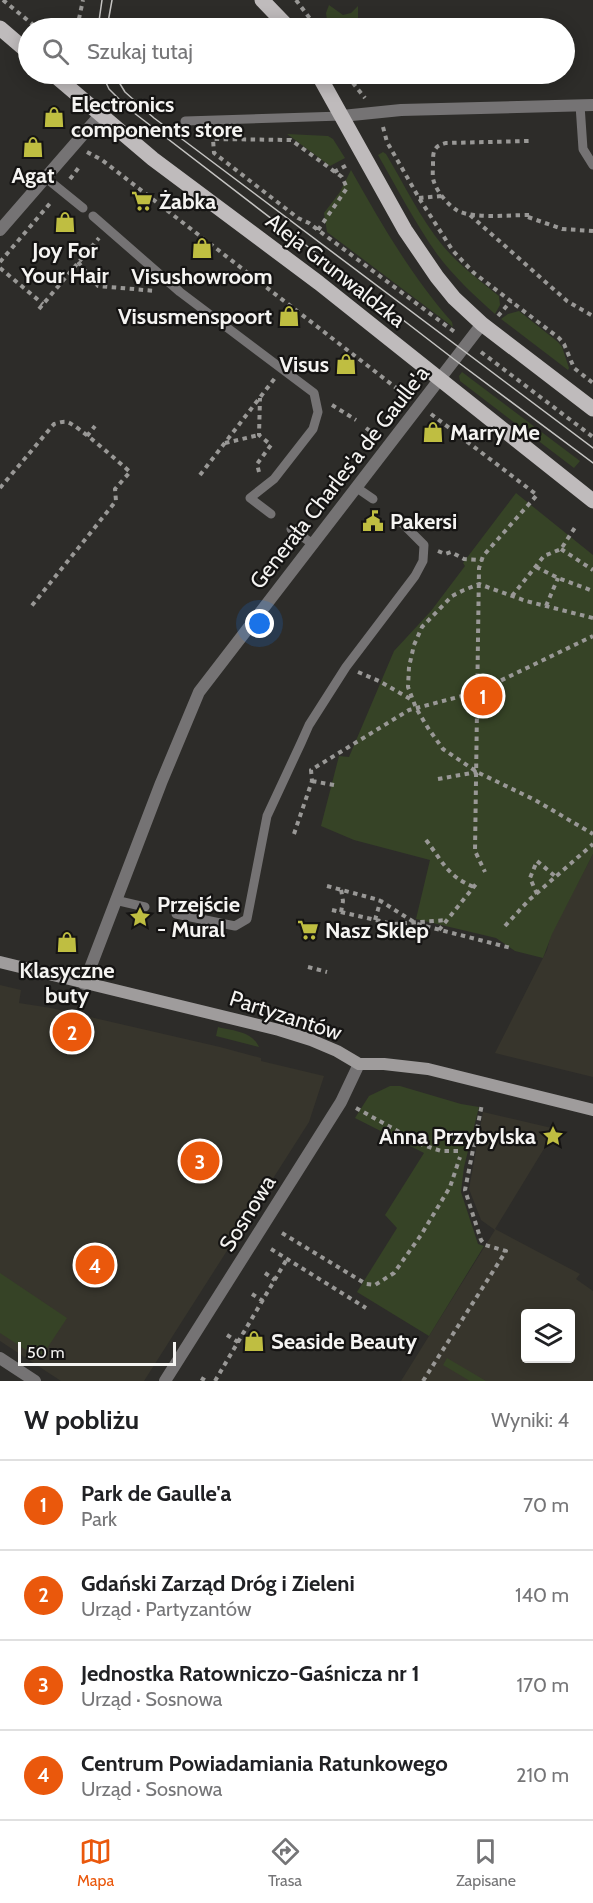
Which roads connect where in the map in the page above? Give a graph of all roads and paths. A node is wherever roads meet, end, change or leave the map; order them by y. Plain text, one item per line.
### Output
1 (3, 0) edge
2 (83, 0) edge
3 (262, 0) edge
4 (296, 0) edge
5 (25, 18) edge
6 (79, 18) edge
7 (279, 18) edge
8 (310, 18) edge
9 (0, 28) edge
10 (18, 43) edge
11 (64, 84) edge
12 (324, 84) edge
13 (354, 84) edge
14 (368, 100) dead end
15 (580, 105) junction
16 (593, 105) edge
17 (100, 115) junction
18 (342, 116) junction
19 (185, 121) dead end
20 (382, 124) dead end
21 (529, 141) dead end
22 (90, 154) dead end
23 (82, 163) dead end
24 (349, 164) dead end
25 (593, 165) edge
26 (334, 172) junction
27 (46, 178) junction
28 (61, 190) junction
29 (442, 196) junction
30 (419, 198) junction
31 (83, 208) dead end
32 (470, 214) junction
33 (93, 216) dead end
34 (107, 229) junction
35 (0, 230) edge
36 (318, 230) junction
37 (592, 230) edge
38 (0, 262) edge
39 (78, 262) junction
40 (0, 268) edge
41 (180, 292) junction
42 (511, 301) junction
43 (43, 304) junction
44 (39, 309) dead end
45 (593, 316) edge
46 (498, 317) dead end
47 (482, 324) junction
48 (469, 342) junction
49 (282, 369) junction
50 (440, 381) junction
51 (593, 383) edge
52 (314, 393) junction
53 (261, 397) junction
54 (421, 406) junction
55 (593, 409) edge
56 (356, 420) dead end
57 (95, 426) dead end
58 (259, 435) junction
59 (87, 436) junction
60 (593, 436) edge
61 (225, 443) junction
62 (200, 475) dead end
63 (274, 479) junction
64 (0, 488) edge
65 (357, 488) junction
66 (373, 499) dead end
67 (593, 501) edge
68 (271, 513) dead end
69 (400, 520) dead end
70 (576, 526) dead end
71 (291, 529) dead end
72 (313, 544) junction
73 (424, 545) junction
74 (561, 549) junction
75 (482, 560) junction
76 (536, 567) junction
77 (593, 570) edge
78 (558, 578) junction
79 (479, 584) junction
80 (593, 591) edge
81 (512, 596) junction
82 (546, 606) junction
83 (30, 608) dead end
84 (593, 618) edge
85 (593, 636) edge
86 (346, 667) junction
87 (477, 692) junction
88 (413, 700) junction
89 (416, 708) junction
90 (477, 771) junction
91 (438, 779) dead end
92 (312, 781) junction
93 (334, 784) dead end
94 (294, 834) dead end
95 (593, 834) edge
96 (426, 840) dead end
97 (593, 844) edge
98 (485, 872) dead end
99 (556, 877) junction
100 (327, 886) dead end
101 (341, 890) junction
102 (537, 894) junction
103 (381, 899) junction
104 (115, 900) junction
105 (145, 907) dead end
106 (332, 910) dead end
107 (341, 912) junction
108 (177, 914) dead end
109 (375, 920) junction
110 (447, 920) junction
111 (417, 924) junction
112 (505, 926) dead end
113 (439, 930) junction
114 (511, 948) dead end
115 (0, 962) edge
116 (308, 967) dead end
117 (327, 972) dead end
118 (84, 984) junction
119 (359, 1064) junction
120 (482, 1104) dead end
121 (356, 1108) dead end
122 (593, 1110) edge
123 (462, 1151) dead end
124 (460, 1157) dead end
125 (282, 1233) dead end
126 (271, 1249) dead end
127 (287, 1259) junction
128 (265, 1274) dead end
129 (275, 1280) junction
130 (252, 1294) dead end
131 (263, 1300) junction
132 (366, 1308) dead end
133 (227, 1335) dead end
134 (238, 1342) junction
135 (0, 1358) edge
136 (201, 1378) dead end
137 (34, 1381) edge
138 (165, 1381) edge
139 (206, 1381) edge
140 (215, 1381) edge
141 (423, 1381) edge

1 - 5 path
2 - 6 path
3 - 7 main road
4 - 8 path
9 - 10 main road
11 - 17 main road, Aleja Grunwaldzka
12 - 18 main road
13 - 14 path
15 - 16 street
15 - 18 street
15 - 25 lane
17 - 27 street
17 - 50 main road, Aleja Grunwaldzka
18 - 19 lane
18 - 47 main road
20 - 30 path
21 - 29 path
22 - 54 path
23 - 28 path
24 - 26 path
26 - 36 path
26 - 36 path
27 - 28 lane
27 - 35 street
28 - 31 lane
28 - 38 path
29 - 30 path
29 - 32 path
30 - 42 path
32 - 37 path
32 - 45 path
33 - 34 lane
34 - 39 path
34 - 41 lane
36 - 48 path
39 - 41 path
39 - 43 path
40 - 43 path
41 - 49 lane
42 - 46 path
42 - 51 path
43 - 44 path
47 - 48 street, Generała Charles'a de Gaulle'a
47 - 55 main road
48 - 50 street, Generała Charles'a de Gaulle'a
48 - 60 path
49 - 52 lane
49 - 53 path
50 - 54 street, Generała Charles'a de Gaulle'a
50 - 67 main road, Aleja Grunwaldzka
52 - 56 path
52 - 63 lane
53 - 58 path
53 - 61 path
54 - 65 street, Generała Charles'a de Gaulle'a
54 - 75 path
57 - 59 path
58 - 61 path
58 - 63 path
59 - 64 path
59 - 83 path
61 - 62 path
63 - 68 lane
65 - 66 lane
65 - 72 street, Generała Charles'a de Gaulle'a
69 - 73 lane
70 - 74 path
71 - 72 lane
72 - 104 street, Generała Charles'a de Gaulle'a
73 - 75 path
73 - 86 lane
74 - 76 path
74 - 77 path
75 - 79 path
76 - 78 path
76 - 81 path
78 - 80 path
78 - 82 path
79 - 81 path
79 - 87 path
79 - 88 path
81 - 82 path
82 - 84 path
85 - 87 path
86 - 88 path
86 - 108 lane
87 - 89 path
87 - 90 path
88 - 89 path
89 - 90 path
89 - 92 path
90 - 91 path
90 - 95 path
90 - 98 path
92 - 93 path
92 - 94 path
96 - 110 path
97 - 99 path
99 - 102 path
99 - 102 path
100 - 101 path
101 - 103 path
101 - 107 path
102 - 112 path
103 - 109 path
103 - 111 path
104 - 105 lane
104 - 118 street, Generała Charles'a de Gaulle'a
106 - 107 path
107 - 109 path
109 - 111 path
110 - 111 path
110 - 113 path
111 - 113 path
113 - 114 path
115 - 118 street, Partyzantów
116 - 117 path
118 - 119 street, Partyzantów
119 - 122 street, Partyzantów
119 - 138 street, Sosnowa
120 - 141 path
121 - 123 path
124 - 125 path
126 - 127 path
127 - 129 path
127 - 132 path
128 - 129 path
129 - 131 path
130 - 131 path
131 - 134 path
133 - 134 path
134 - 140 path
135 - 137 street
136 - 139 path

